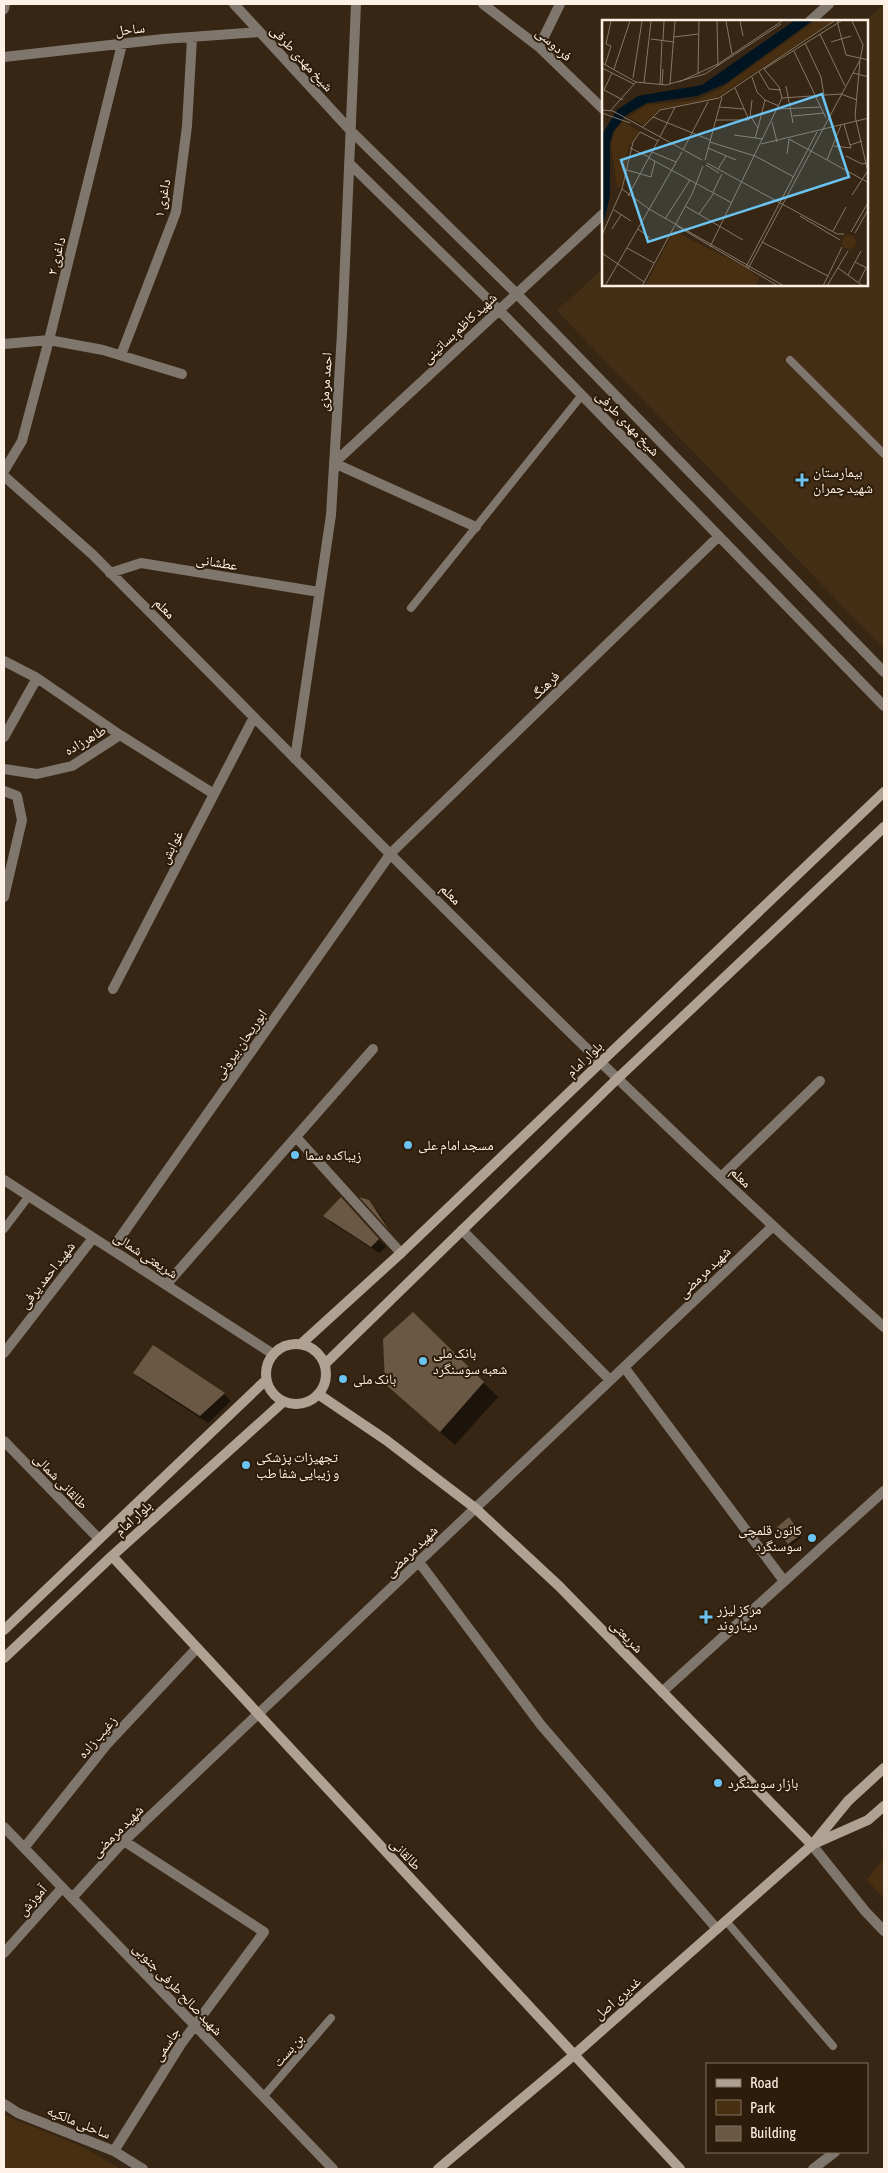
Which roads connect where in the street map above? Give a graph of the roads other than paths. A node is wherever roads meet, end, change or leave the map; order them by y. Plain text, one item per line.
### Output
1 (5, 4) edge
2 (234, 4) edge
3 (356, 4) edge
4 (483, 4) edge
5 (560, 4) edge
6 (829, 4) edge
7 (4, 9) edge
8 (811, 20) edge
9 (260, 32) junction
10 (192, 38) junction
11 (122, 44) junction
12 (539, 47) junction
13 (4, 57) edge
14 (602, 108) edge
15 (351, 131) junction
16 (349, 163) junction
17 (602, 215) edge
18 (517, 294) junction
19 (499, 310) junction
20 (49, 340) junction
21 (4, 344) edge
22 (121, 355) junction
23 (790, 360) dead end
24 (182, 374) dead end
25 (582, 395) junction
26 (884, 454) edge
27 (334, 463) junction
28 (4, 471) edge
29 (4, 476) edge
30 (476, 528) junction
31 (719, 536) junction
32 (110, 573) junction
33 (319, 592) junction
34 (411, 608) dead end
35 (4, 661) edge
36 (884, 672) edge
37 (37, 678) junction
38 (884, 706) edge
39 (254, 717) junction
40 (120, 735) junction
41 (4, 737) edge
42 (295, 758) junction
43 (4, 769) edge
44 (4, 791) edge
45 (884, 792) edge
46 (214, 794) junction
47 (884, 827) edge
48 (391, 854) junction
49 (4, 897) edge
50 (113, 989) dead end
51 (372, 1049) dead end
52 (601, 1062) junction
53 (618, 1078) junction
54 (820, 1081) dead end
55 (296, 1137) junction
56 (721, 1178) junction
57 (4, 1180) edge
58 (29, 1196) junction
59 (772, 1227) junction
60 (4, 1228) edge
61 (462, 1230) junction
62 (93, 1238) junction
63 (112, 1250) junction
64 (401, 1253) junction
65 (166, 1285) junction
66 (884, 1327) edge
67 (301, 1344) junction
68 (4, 1353) edge
69 (272, 1354) junction
70 (325, 1364) junction
71 (624, 1367) junction
72 (266, 1380) junction
73 (610, 1380) junction
74 (318, 1394) junction
75 (283, 1402) junction
76 (4, 1441) edge
77 (884, 1491) edge
78 (475, 1508) junction
79 (99, 1539) junction
80 (112, 1556) junction
81 (418, 1562) junction
82 (784, 1581) junction
83 (4, 1630) edge
84 (197, 1648) junction
85 (4, 1658) edge
86 (662, 1692) junction
87 (258, 1714) junction
88 (884, 1768) edge
89 (884, 1806) edge
90 (4, 1827) edge
91 (124, 1841) junction
92 (812, 1845) junction
93 (24, 1848) junction
94 (62, 1888) junction
95 (72, 1898) junction
96 (726, 1921) junction
97 (717, 1929) junction
98 (884, 1931) edge
99 (4, 1953) edge
100 (331, 2018) dead end
101 (195, 2027) junction
102 (833, 2046) dead end
103 (574, 2055) junction
104 (263, 2097) junction
105 (4, 2104) edge
106 (114, 2151) junction
107 (834, 2153) edge
108 (143, 2169) edge
109 (333, 2169) edge
110 (438, 2169) edge
111 (680, 2169) edge
112 (813, 2169) edge

1 - 7 street
2 - 9 street, شیخ مهدی طرقی
3 - 15 street, احمد مرمزی
4 - 12 street, فردوسی
5 - 12 street
6 - 8 street
9 - 10 street, ساحل
9 - 15 street, شیخ مهدی طرقی
10 - 11 street, ساحل
10 - 22 street, داغری ۱
11 - 13 street, ساحل
11 - 20 street, داغری ۲
12 - 14 street, فردوسی
15 - 16 street, احمد مرمزی
15 - 18 street, شیخ مهدی طرفی
16 - 19 street, شیخ مهدی طرفی
16 - 27 street, احمد مرمزی
17 - 18 street, شهید کاظم بساتینی
18 - 19 street, شهید کاظم بساتینی
18 - 36 street, شیخ مهدی طرفی
19 - 25 street, شیخ مهدی طرفی
19 - 27 street, شهید کاظم بساتینی
20 - 21 street
20 - 22 street
20 - 28 street, داغری ۲
22 - 24 street
23 - 26 lane
25 - 30 lane
25 - 31 street, شیخ مهدی طرفی
27 - 30 street
27 - 33 street, احمد مرمزی
29 - 32 street, معلم
30 - 34 lane
31 - 38 street, شیخ مهدی طرفی
31 - 48 street, فرهنگ
32 - 33 street, عطشانی
32 - 39 street, معلم
33 - 42 street, احمد مرمزی
35 - 37 street, طاهرزاده
37 - 40 street, طاهرزاده
37 - 41 street
39 - 42 street, معلم
39 - 46 street, غوابش
40 - 43 street, طاهرزاده
40 - 46 street, طاهرزاده
42 - 48 street, معلم
44 - 49 street
45 - 52 main road, بلوار امام
46 - 50 street, غوابش
47 - 53 main road
48 - 52 street, معلم
48 - 63 street, ابوریحان بیرونی
51 - 55 street
52 - 53 street, معلم
52 - 64 main road, بلوار امام
53 - 56 street, معلم
53 - 61 main road
54 - 56 street
55 - 64 street
55 - 65 street
56 - 59 street, معلم
57 - 58 street, شریعتی شمالی
58 - 60 lane
58 - 62 street, شریعتی شمالی
59 - 66 street, معلم
59 - 71 street, شهید مرمضی
61 - 70 main road
61 - 73 street
62 - 63 street, شریعتی شمالی
62 - 68 street, شهید احمد یرفی
63 - 65 street, شریعتی شمالی
64 - 67 main road, بلوار امام
65 - 69 street, شریعتی شمالی
67 - 69 main road
67 - 70 main road
69 - 72 main road
70 - 74 main road
71 - 73 street, شهید مرمضی
71 - 82 street
72 - 75 main road
72 - 79 main road, بلوار امام
73 - 78 street, شهید مرمضی
74 - 75 main road
74 - 78 main road, شریعتی
75 - 80 main road, بلوار امام
76 - 79 street, طالقانی شمالی
77 - 82 street
78 - 81 street, شهید مرمضی
78 - 86 main road, شریعتی
79 - 83 main road, بلوار امام
80 - 84 main road, طالقانی
80 - 85 main road, بلوار امام
81 - 87 street, شهید مرمضی
81 - 97 street
82 - 86 street
84 - 87 main road, طالقانی
84 - 93 street, زغیب زاده
86 - 92 main road, شریعتی
87 - 91 street, شهید مرمضی
87 - 103 main road, طالقانی
88 - 92 main road, غدیری اصل
89 - 92 main road, غدیری اصل
90 - 93 street, شهید صالح طرفی جنوبی
91 - 95 street, شهید مرمضی
91 - 101 street, جاسمی
92 - 96 main road, غدیری اصل
92 - 98 street, شریعتی
93 - 94 street, شهید صالح طرفی جنوبی
94 - 95 street, شهید صالح طرفی جنوبی
94 - 99 street, آموزش
95 - 101 street, شهید صالح طرفی جنوبی
96 - 97 main road, غدیری اصل
96 - 102 lane
97 - 103 main road, غدیری اصل
100 - 104 lane, بن بست
101 - 104 street, شهید صالح طرفی جنوبی
101 - 106 street, جاسمی
103 - 110 main road, غدیری اصل
103 - 111 main road, طالقانی
104 - 109 street, شهید صالح طرفی جنوبی
105 - 106 street, ساحلی مالکیه
106 - 108 street, ساحلی مالکیه
107 - 112 street

